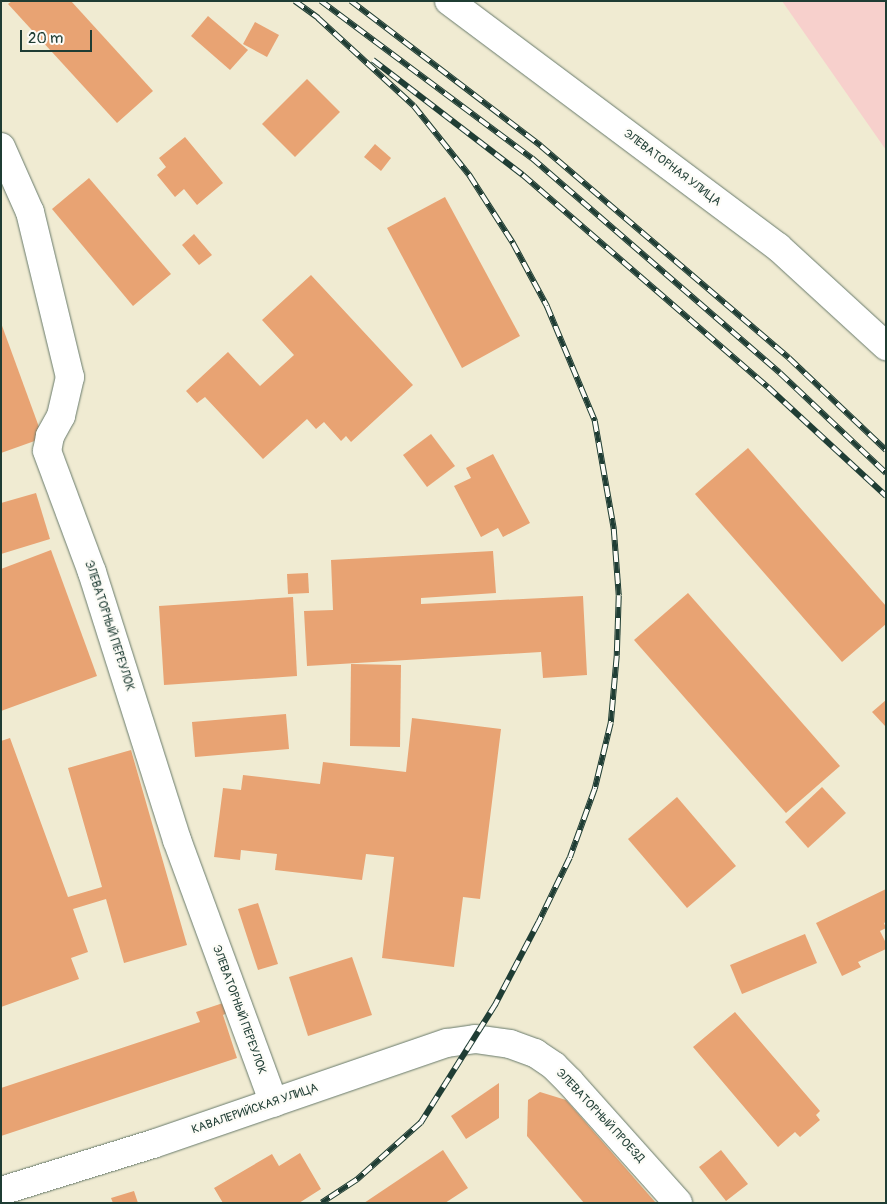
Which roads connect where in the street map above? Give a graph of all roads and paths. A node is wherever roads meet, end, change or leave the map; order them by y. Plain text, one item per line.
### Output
1 (449, 1) edge
2 (1, 147) edge
3 (886, 346) edge
4 (510, 1044) joint
5 (274, 1103) junction
6 (1, 1191) edge
7 (678, 1203) edge

1 - 3 street, ЭЛЕВАТОРНАЯ УЛИЦА
2 - 5 street, ЭЛЕВАТОРНЫЙ ПЕРЕУЛОК
4 - 5 street, КАВАЛЕРИЙСКАЯ УЛИЦА
4 - 7 street, ЭЛЕВАТОРНЫЙ ПРОЕЗД
5 - 6 street, КАВАЛЕРИЙСКАЯ УЛИЦА

